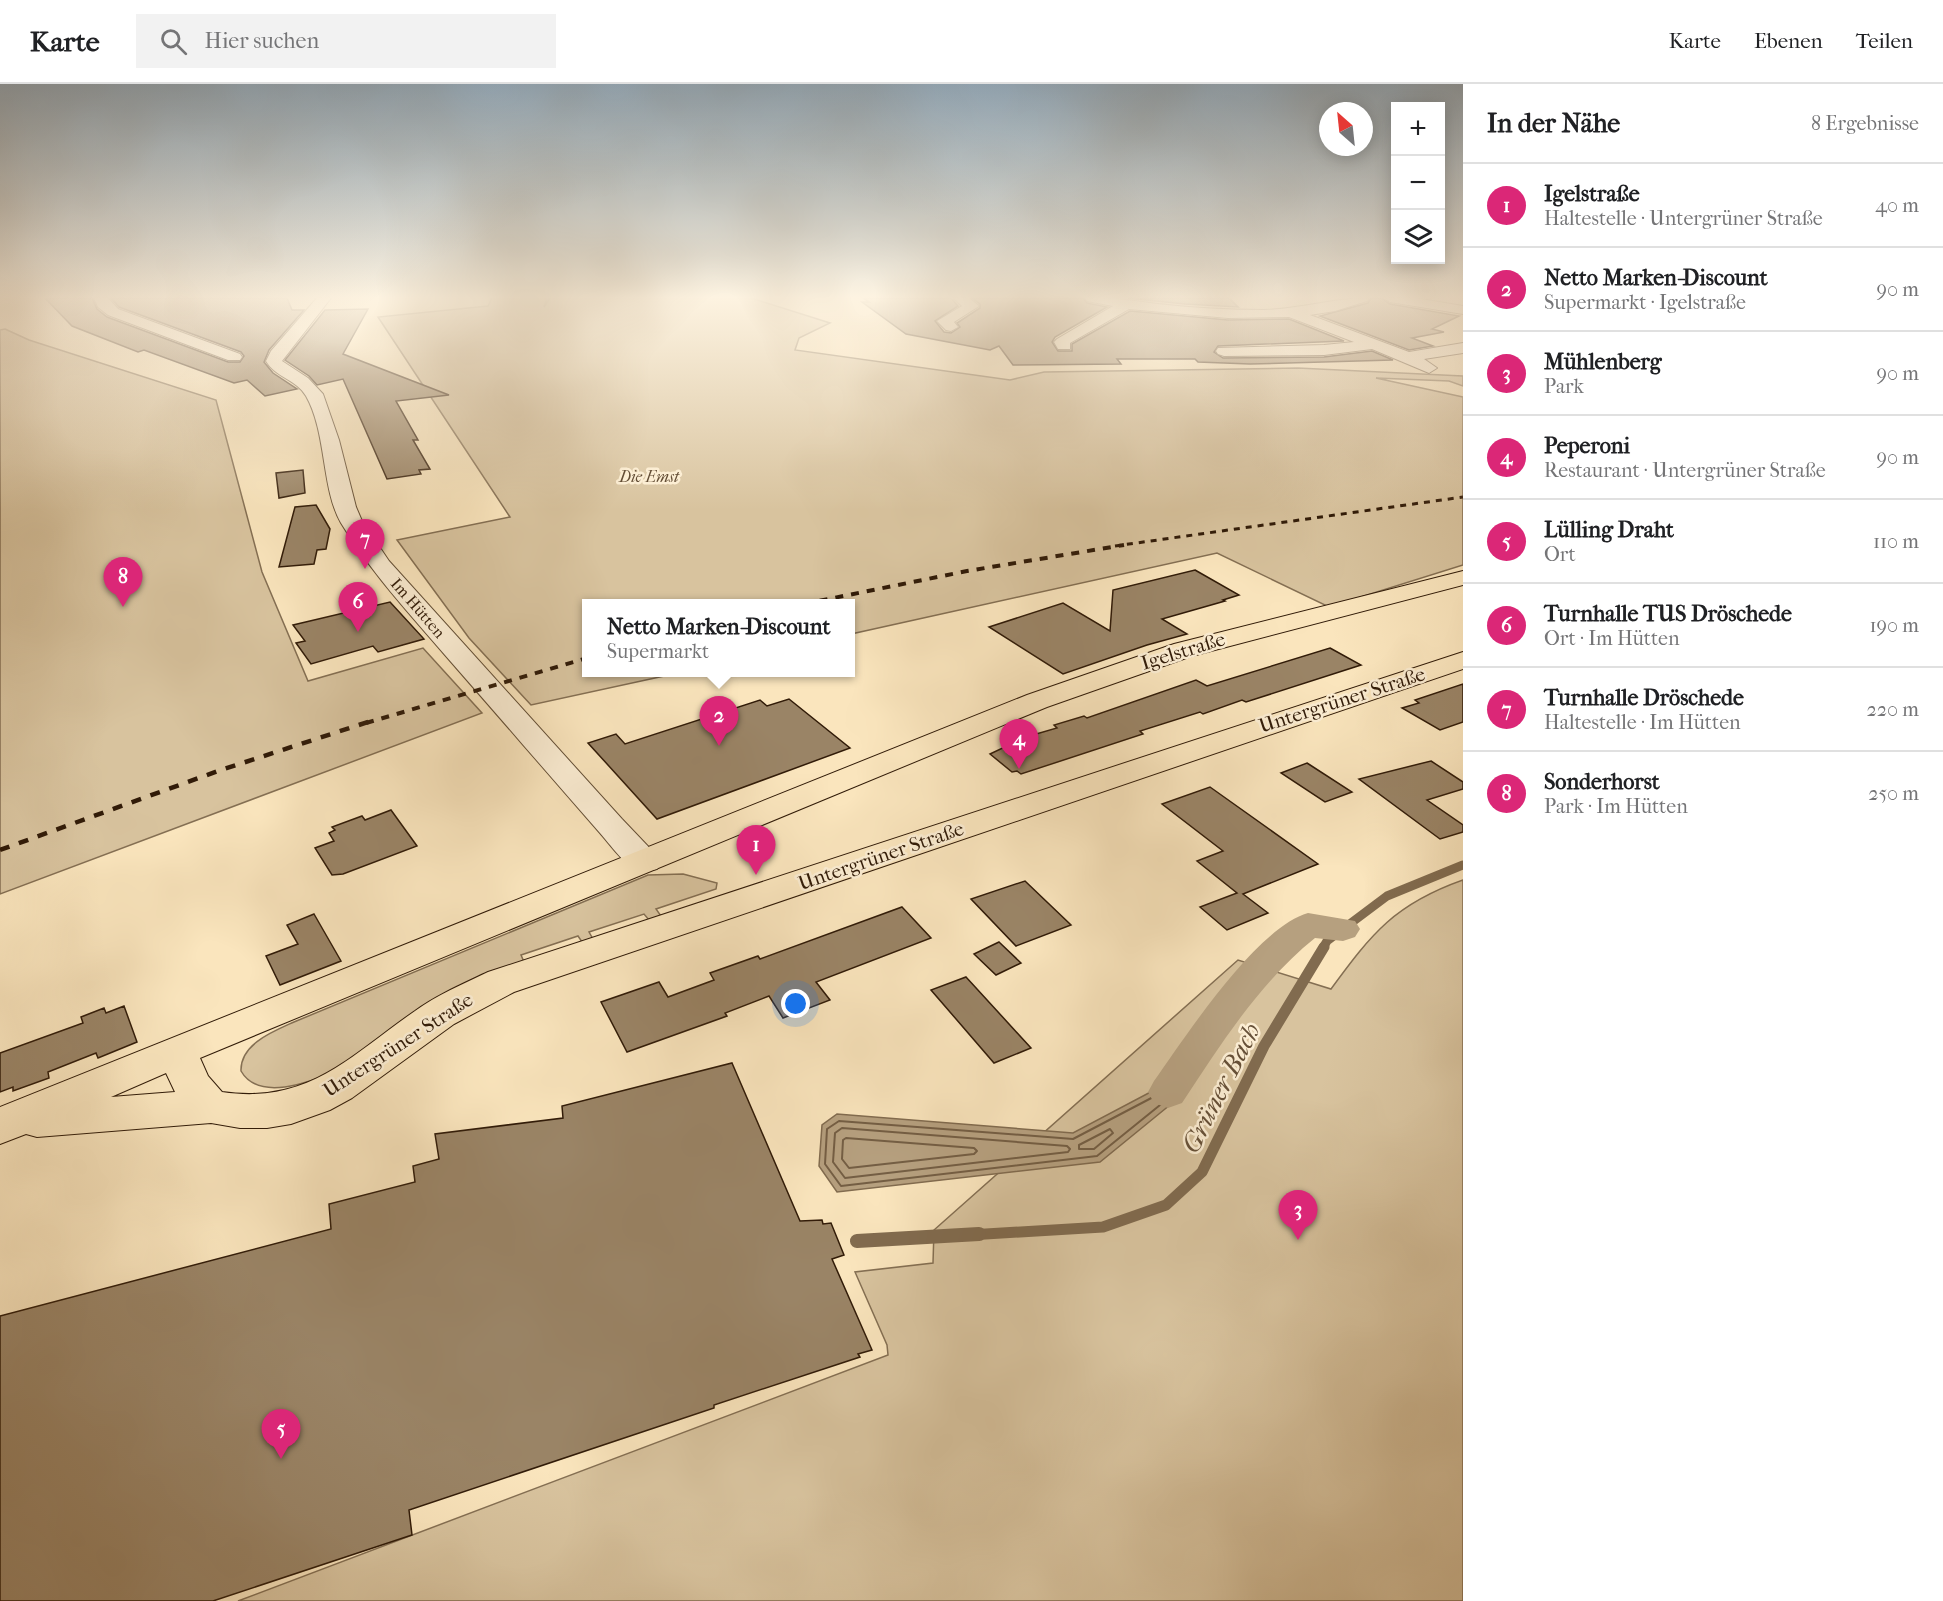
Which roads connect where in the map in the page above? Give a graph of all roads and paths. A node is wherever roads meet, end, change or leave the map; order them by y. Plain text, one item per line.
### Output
1 (281, 369) edge
2 (1463, 578) edge
3 (1463, 660) edge
4 (645, 861) junction
5 (177, 1051) junction
6 (211, 1106) junction
7 (4, 1124) edge

1 - 4 street, Im Hütten
2 - 4 main road, Igelstraße
3 - 6 main road, Untergrüner Straße
4 - 5 main road
5 - 6 main road
5 - 7 main road
6 - 7 main road, Untergrüner Straße

